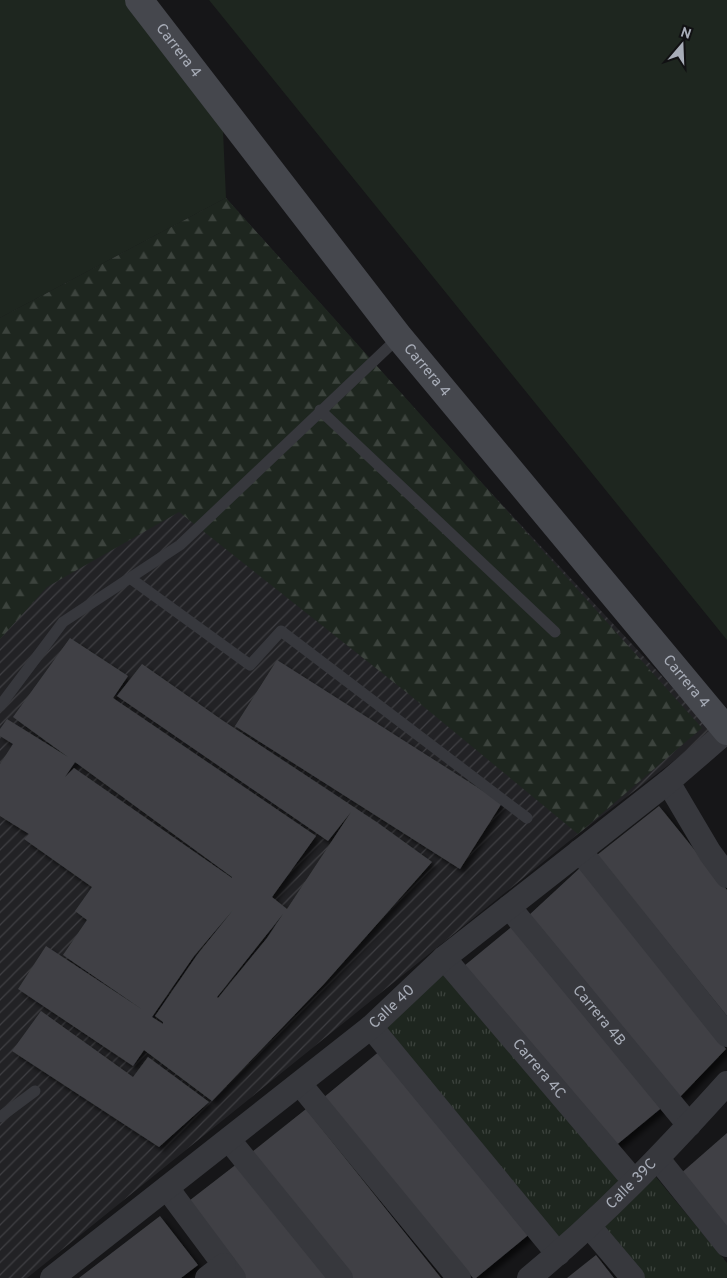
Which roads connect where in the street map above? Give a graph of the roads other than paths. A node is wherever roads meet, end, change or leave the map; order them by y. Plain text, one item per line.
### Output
1 (139, 0) edge
2 (399, 337) junction
3 (320, 410) junction
4 (130, 578) junction
5 (555, 632) dead end
6 (0, 706) edge
7 (727, 731) edge
8 (668, 782) junction
9 (528, 818) dead end
10 (580, 851) junction
11 (727, 876) edge
12 (509, 907) junction
13 (444, 958) junction
14 (371, 1027) junction
15 (727, 1035) edge
16 (300, 1084) junction
17 (36, 1092) dead end
18 (724, 1094) edge
19 (0, 1117) edge
20 (689, 1124) junction
21 (229, 1140) junction
22 (658, 1159) junction
23 (634, 1182) junction
24 (167, 1188) junction
25 (589, 1226) junction
26 (727, 1245) edge
27 (558, 1254) junction
28 (221, 1274) edge
29 (52, 1278) edge
30 (341, 1278) edge
31 (459, 1278) edge
32 (529, 1278) edge
33 (633, 1278) edge

1 - 2 main road, Carrera 4
2 - 3 lane
2 - 7 main road, Carrera 4
3 - 4 lane
3 - 5 lane
4 - 6 lane
4 - 9 lane
7 - 8 street, Calle 40
8 - 10 street, Calle 40
8 - 11 street
10 - 12 street, Calle 40
10 - 15 street
12 - 13 street, Calle 40
12 - 20 street, Carrera 4B
13 - 14 street, Calle 40
13 - 23 street, Carrera 4C
14 - 16 street, Calle 40
14 - 27 street
16 - 21 street, Calle 40
16 - 31 street
17 - 19 lane
18 - 20 street, Calle 39C
20 - 22 street, Calle 39C
21 - 24 street, Calle 40
21 - 30 street
22 - 23 street, Calle 39C
22 - 26 street
23 - 25 street, Calle 39C
24 - 28 street
24 - 29 street, Calle 40
25 - 27 street, Calle 39C
25 - 33 street
27 - 32 street, Calle 39C

